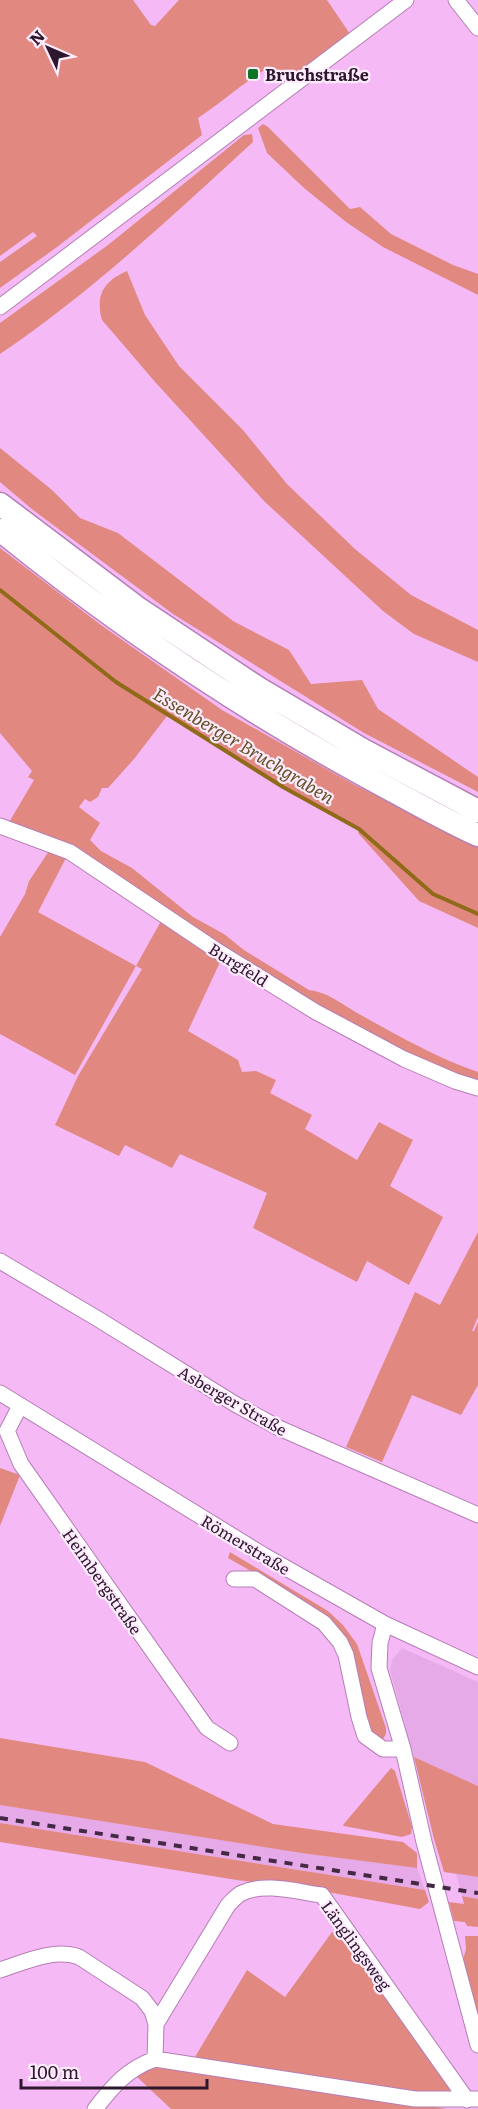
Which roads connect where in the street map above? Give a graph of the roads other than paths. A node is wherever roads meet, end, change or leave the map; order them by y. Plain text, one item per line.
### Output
1 (406, 0) edge
2 (456, 0) edge
3 (478, 28) edge
4 (0, 307) edge
5 (0, 504) edge
6 (0, 530) edge
7 (478, 811) edge
8 (3, 827) edge
9 (478, 835) edge
10 (478, 1089) edge
11 (0, 1261) edge
12 (0, 1393) edge
13 (20, 1406) junction
14 (478, 1515) edge
15 (234, 1579) dead end
16 (385, 1624) junction
17 (478, 1667) edge
18 (230, 1743) dead end
19 (403, 1749) junction
20 (0, 1970) edge
21 (156, 2024) junction
22 (478, 2045) edge
23 (155, 2059) junction
24 (473, 2099) edge
25 (95, 2109) edge

1 - 4 street
2 - 3 street
5 - 7 highway
6 - 9 highway
8 - 10 street, Burgfeld
11 - 14 street, Asberger Straße
12 - 13 street, Römerstraße
13 - 16 street, Römerstraße
13 - 18 street, Heimbergstraße
15 - 19 street, Römerstraße
16 - 17 street, Römerstraße
16 - 19 street
19 - 22 street
20 - 21 street
21 - 23 street, Länglingsweg
21 - 24 street, Länglingsweg
23 - 24 street, Länglingsweg
23 - 25 street

